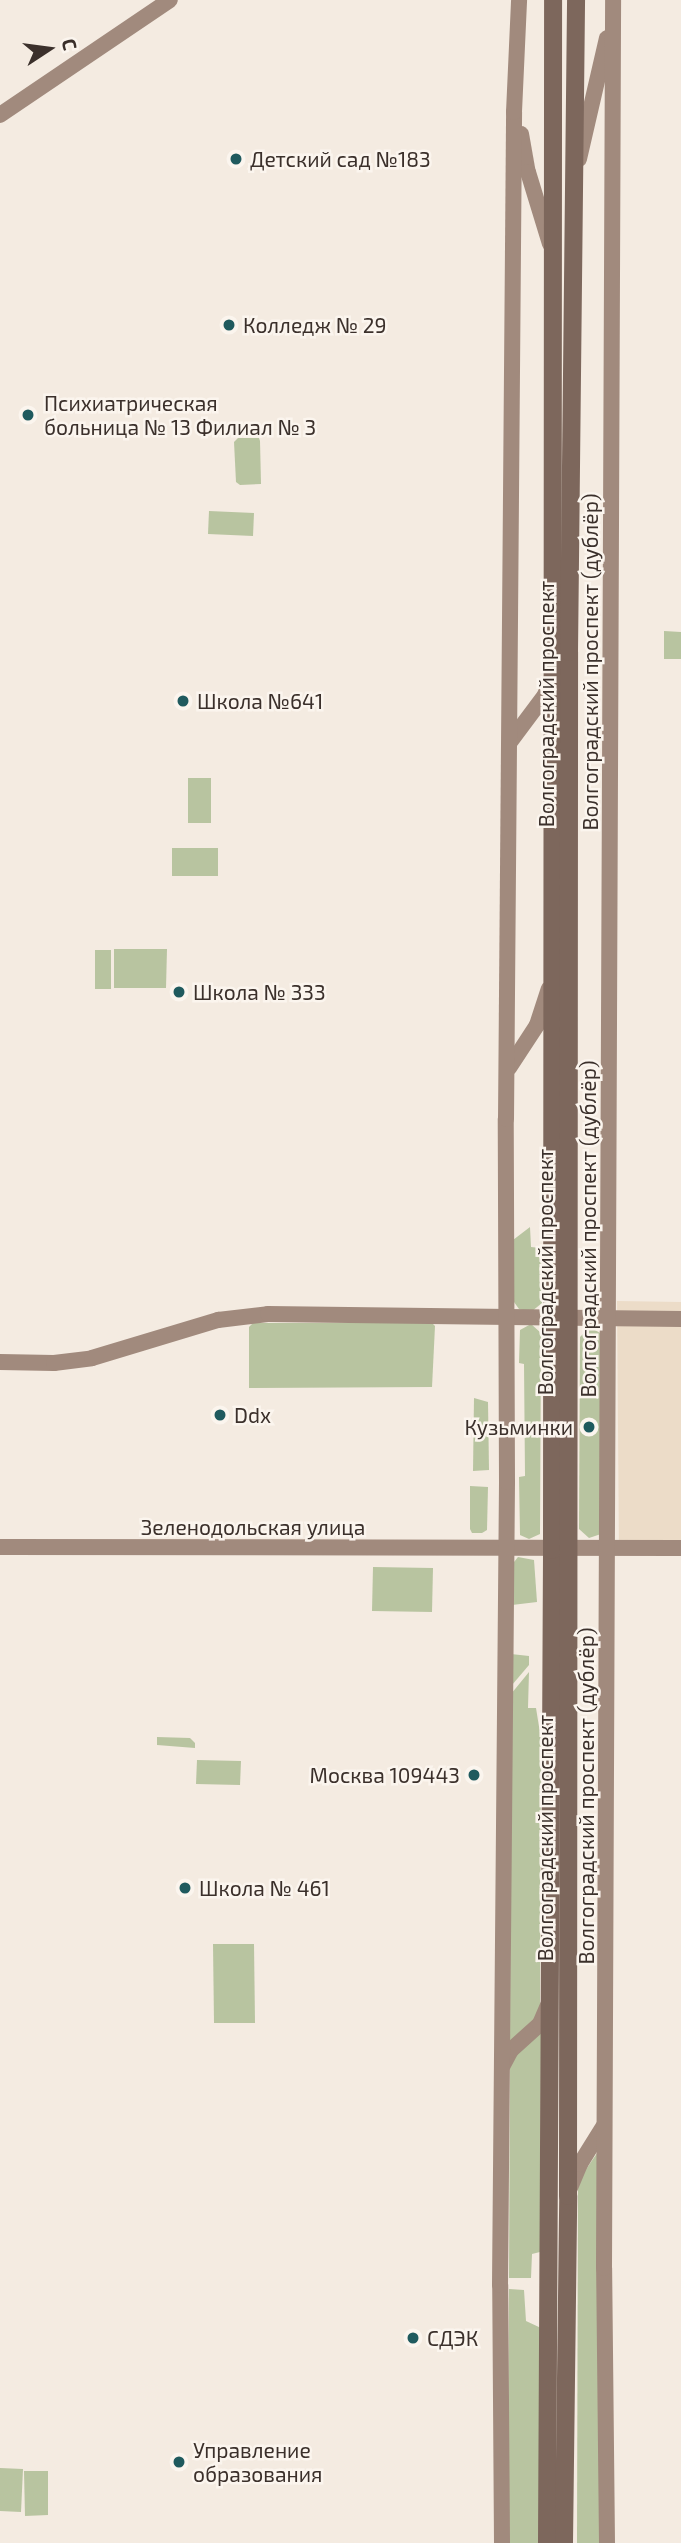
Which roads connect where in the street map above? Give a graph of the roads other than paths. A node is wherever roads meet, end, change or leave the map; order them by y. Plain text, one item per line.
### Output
1 (170, 0) edge
2 (519, 0) edge
3 (553, 0) edge
4 (576, 0) edge
5 (612, 0) edge
6 (516, 101) junction
7 (0, 116) edge
8 (574, 186) junction
9 (553, 257) junction
10 (552, 677) junction
11 (509, 745) junction
12 (551, 983) junction
13 (506, 1077) junction
14 (507, 1318) junction
15 (559, 1319) junction
16 (609, 1319) junction
17 (681, 1319) edge
18 (0, 1362) edge
19 (0, 1547) edge
20 (681, 1548) edge
21 (608, 1549) junction
22 (506, 1550) junction
23 (561, 1550) junction
24 (549, 2003) junction
25 (502, 2069) junction
26 (605, 2125) junction
27 (568, 2196) junction
28 (502, 2543) edge
29 (547, 2543) edge
30 (564, 2543) edge
31 (607, 2543) edge

1 - 7 street
2 - 6 street
3 - 9 main road, Волгоградский проспект
4 - 8 main road, Волгоградский проспект
5 - 8 street, Волгоградский проспект (дублёр)
5 - 16 street, Волгоградский проспект (дублёр)
6 - 9 street
6 - 11 street
8 - 15 main road, Волгоградский проспект
9 - 10 main road, Волгоградский проспект
10 - 11 street
10 - 12 main road, Волгоградский проспект
11 - 13 street
12 - 13 street
12 - 15 main road, Волгоградский проспект
13 - 14 street
14 - 15 street
14 - 18 street
14 - 22 street
15 - 16 street
15 - 23 main road, Волгоградский проспект
16 - 17 street
16 - 21 street, Волгоградский проспект (дублёр)
19 - 22 street, Зеленодольская улица
20 - 21 street
21 - 23 street, Зеленодольская улица
21 - 26 street, Волгоградский проспект (дублёр)
22 - 23 street, Зеленодольская улица
22 - 25 street
23 - 24 main road, Волгоградский проспект
23 - 27 main road, Волгоградский проспект
24 - 25 street
24 - 29 main road, Волгоградский проспект
25 - 28 street
26 - 27 street
26 - 31 street, Волгоградский проспект (дублёр)
27 - 30 main road, Волгоградский проспект

